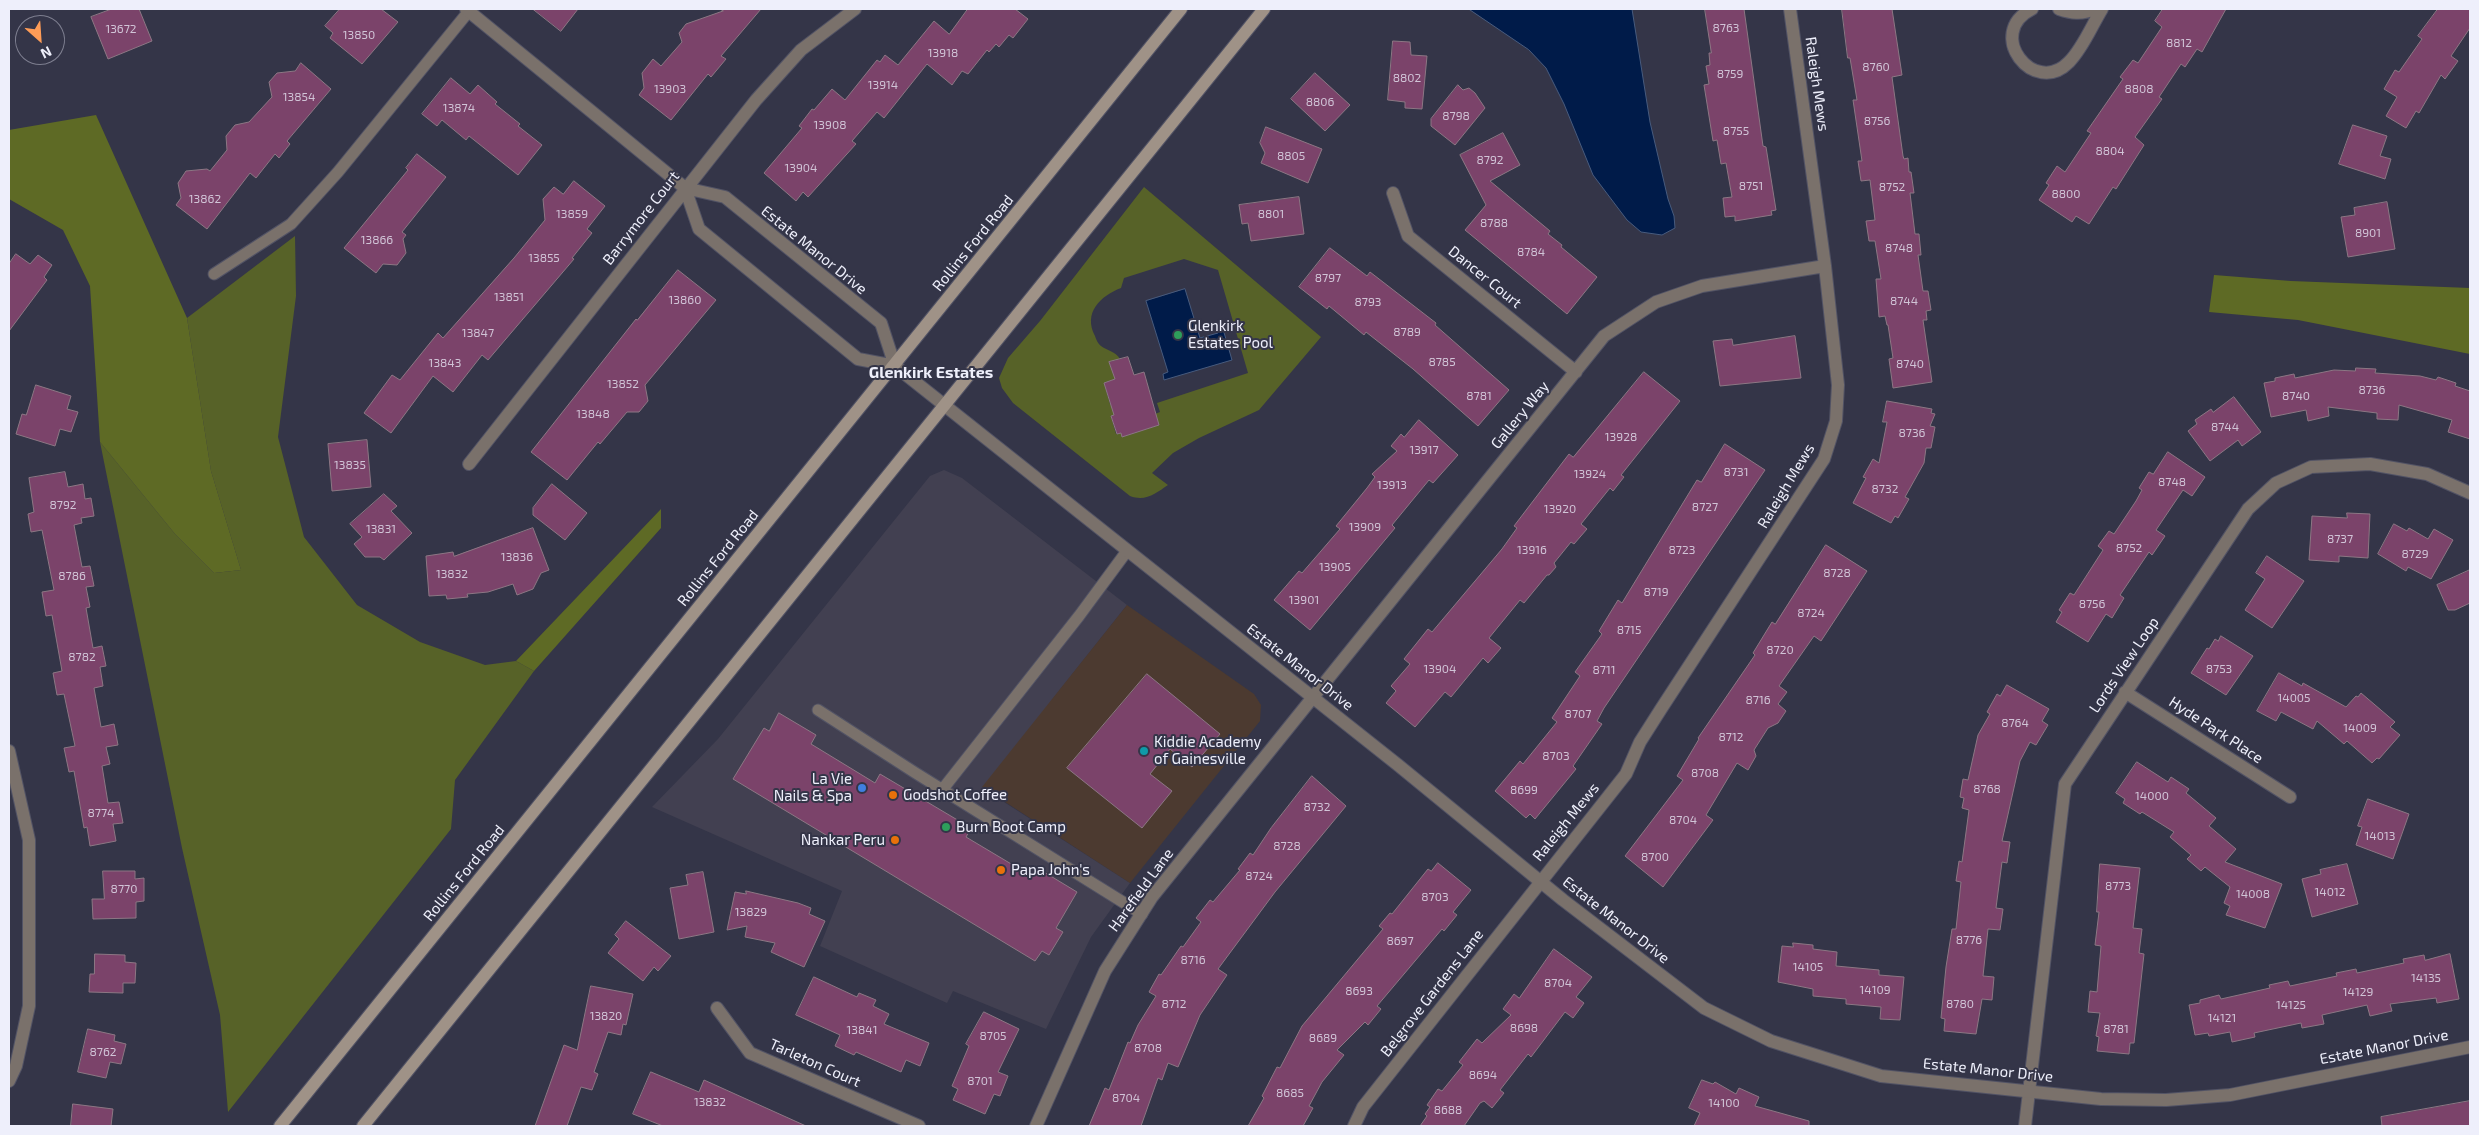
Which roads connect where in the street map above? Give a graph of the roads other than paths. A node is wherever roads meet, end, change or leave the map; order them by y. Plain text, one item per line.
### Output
1 (856, 9) edge
2 (1181, 9) edge
3 (1264, 9) edge
4 (1790, 9) edge
5 (2032, 9) edge
6 (2059, 9) edge
7 (2094, 9) edge
8 (2102, 9) edge
9 (468, 10) edge
10 (685, 188) junction
11 (1393, 193) dead end
12 (1825, 266) junction
13 (214, 274) dead end
14 (894, 366) junction
15 (1576, 372) junction
16 (943, 406) junction
17 (469, 464) dead end
18 (2470, 494) edge
19 (1127, 551) junction
20 (2125, 692) junction
21 (1313, 698) junction
22 (818, 710) dead end
23 (9, 751) edge
24 (942, 790) junction
25 (2290, 797) dead end
26 (1539, 881) junction
27 (1142, 914) junction
28 (717, 1008) dead end
29 (2470, 1047) edge
30 (9, 1081) edge
31 (2029, 1090) junction
32 (280, 1126) edge
33 (363, 1126) edge
34 (919, 1126) edge
35 (1036, 1126) edge
36 (1354, 1126) edge
37 (2025, 1126) edge

1 - 10 street, Barrymore Court
2 - 14 main road, Rollins Ford Road
3 - 16 main road
4 - 12 street, Raleigh Mews
5 - 8 street
6 - 7 street
9 - 10 street, Estate Manor Drive
9 - 13 lane
10 - 14 street, Estate Manor Drive
10 - 14 street, Estate Manor Drive
10 - 17 street, Barrymore Court
11 - 15 street, Dancer Court
12 - 15 street, Gallery Way
12 - 26 street, Raleigh Mews
14 - 16 street, Estate Manor Drive
14 - 32 main road, Rollins Ford Road
15 - 21 street, Gallery Way
16 - 19 street, Estate Manor Drive
16 - 33 main road
18 - 20 street, Lords View Loop
19 - 21 street, Estate Manor Drive
19 - 24 lane
20 - 25 street, Hyde Park Place
20 - 31 street, Lords View Loop
21 - 26 street, Estate Manor Drive
21 - 27 street, Harefield Lane
22 - 24 lane
23 - 30 street
24 - 27 lane
26 - 31 street, Estate Manor Drive
26 - 36 street, Belgrove Gardens Lane
27 - 35 street, Harefield Lane
28 - 34 street, Tarleton Court
29 - 31 street, Estate Manor Drive
31 - 37 street, Lords View Loop

